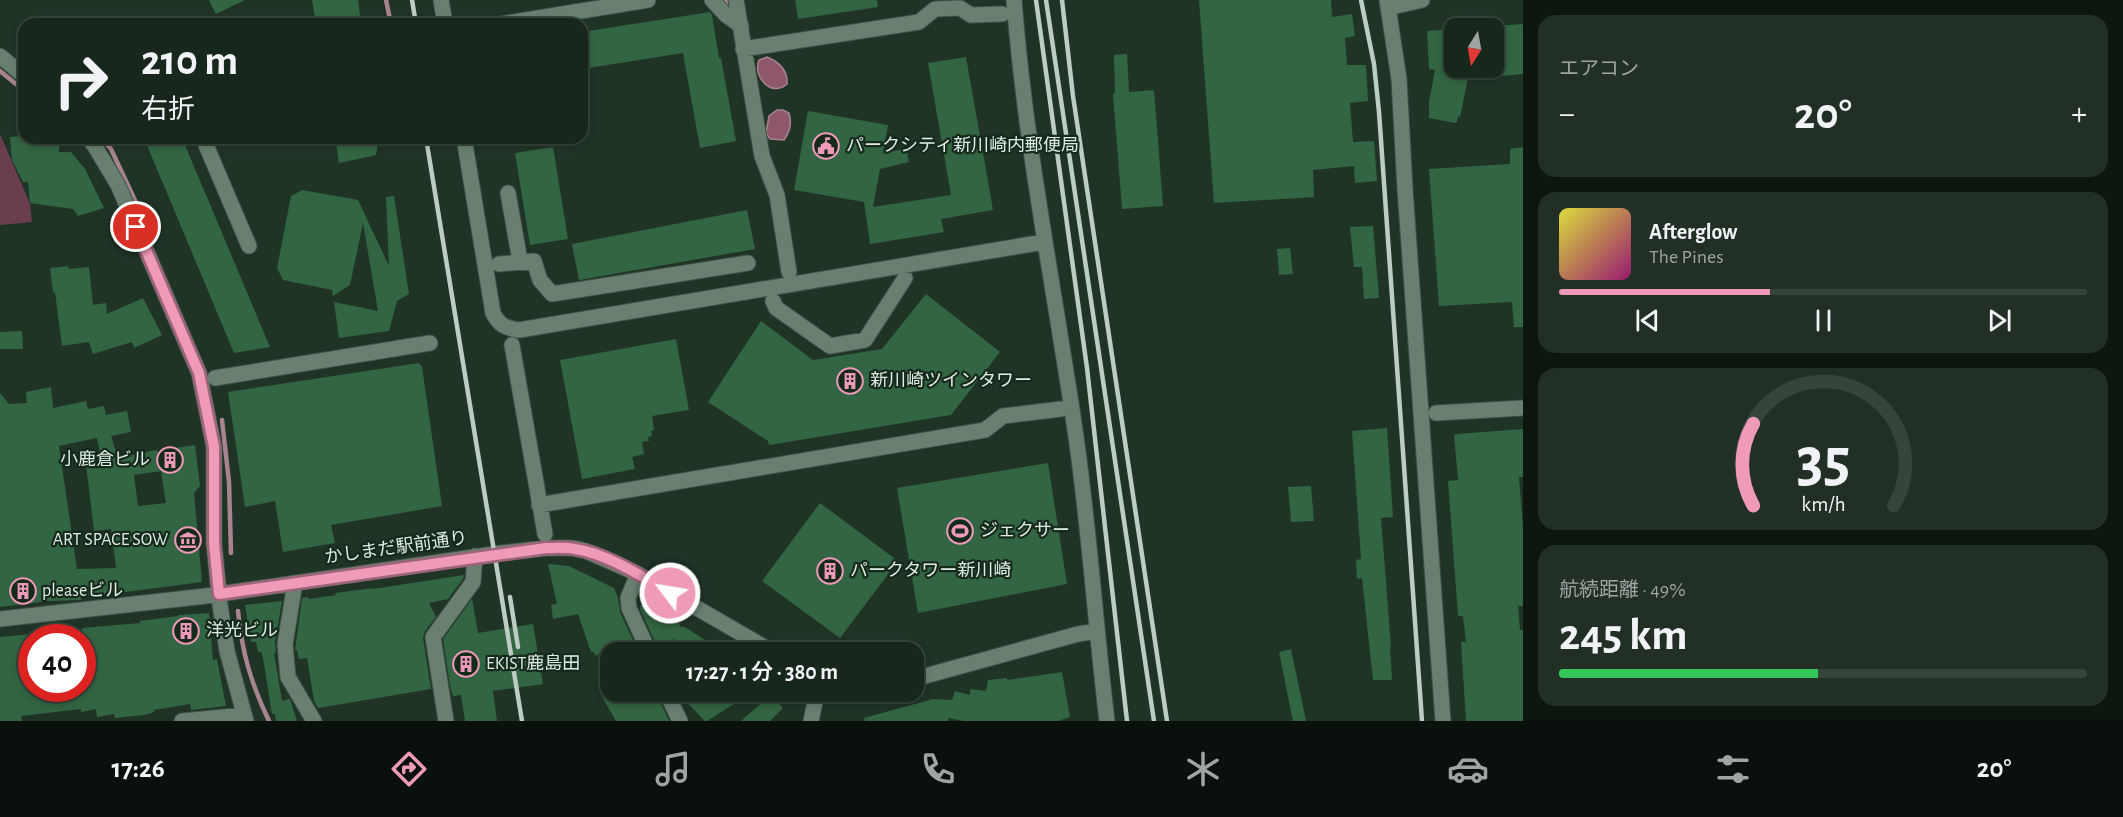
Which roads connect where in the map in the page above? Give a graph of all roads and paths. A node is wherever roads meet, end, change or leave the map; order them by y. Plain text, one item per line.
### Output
1 (441, 0) edge
2 (648, 0) edge
3 (712, 0) edge
4 (736, 0) edge
5 (1014, 0) edge
6 (1422, 0) edge
7 (1388, 4) edge
8 (1002, 14) dead end
9 (444, 18) edge
10 (538, 18) edge
11 (741, 26) junction
12 (743, 49) junction
13 (0, 56) edge
14 (18, 71) edge
15 (93, 144) edge
16 (206, 144) edge
17 (465, 144) edge
18 (508, 193) dead end
19 (1044, 242) junction
20 (249, 246) dead end
21 (520, 261) junction
22 (748, 263) dead end
23 (499, 264) dead end
24 (789, 272) dead end
25 (905, 278) dead end
26 (773, 301) dead end
27 (430, 343) dead end
28 (512, 345) dead end
29 (215, 378) dead end
30 (1523, 408) edge
31 (1061, 409) dead end
32 (1436, 413) dead end
33 (539, 505) junction
34 (545, 534) dead end
35 (475, 556) junction
36 (638, 574) junction
37 (296, 583) junction
38 (219, 594) junction
39 (0, 619) edge
40 (1098, 631) junction
41 (644, 642) edge
42 (756, 642) edge
43 (924, 676) edge
44 (671, 702) edge
45 (815, 702) edge
46 (245, 718) edge
47 (182, 721) edge
48 (314, 721) edge
49 (447, 721) edge
50 (680, 721) edge
51 (811, 721) edge
52 (1107, 721) edge
53 (1443, 721) edge

1 - 9 street
2 - 10 street
3 - 11 street
4 - 11 street
5 - 19 street
6 - 7 street
7 - 53 street
8 - 12 street
11 - 12 street
12 - 24 street
13 - 14 street
15 - 38 street
16 - 20 street
17 - 19 street
18 - 21 street
19 - 40 street
21 - 22 street
21 - 23 street
25 - 26 street
27 - 29 street
28 - 33 street
30 - 32 street
31 - 33 street
33 - 34 street
35 - 36 street, かしまだ駅前通り
35 - 37 street, かしまだ駅前通り
35 - 49 street
36 - 41 street
36 - 42 street, かしまだ駅前通り
37 - 38 street, かしまだ駅前通り
37 - 48 street
38 - 39 street, かしまだ駅前通り
38 - 46 street
40 - 43 street
40 - 52 street
44 - 50 street
45 - 51 street
46 - 47 street

